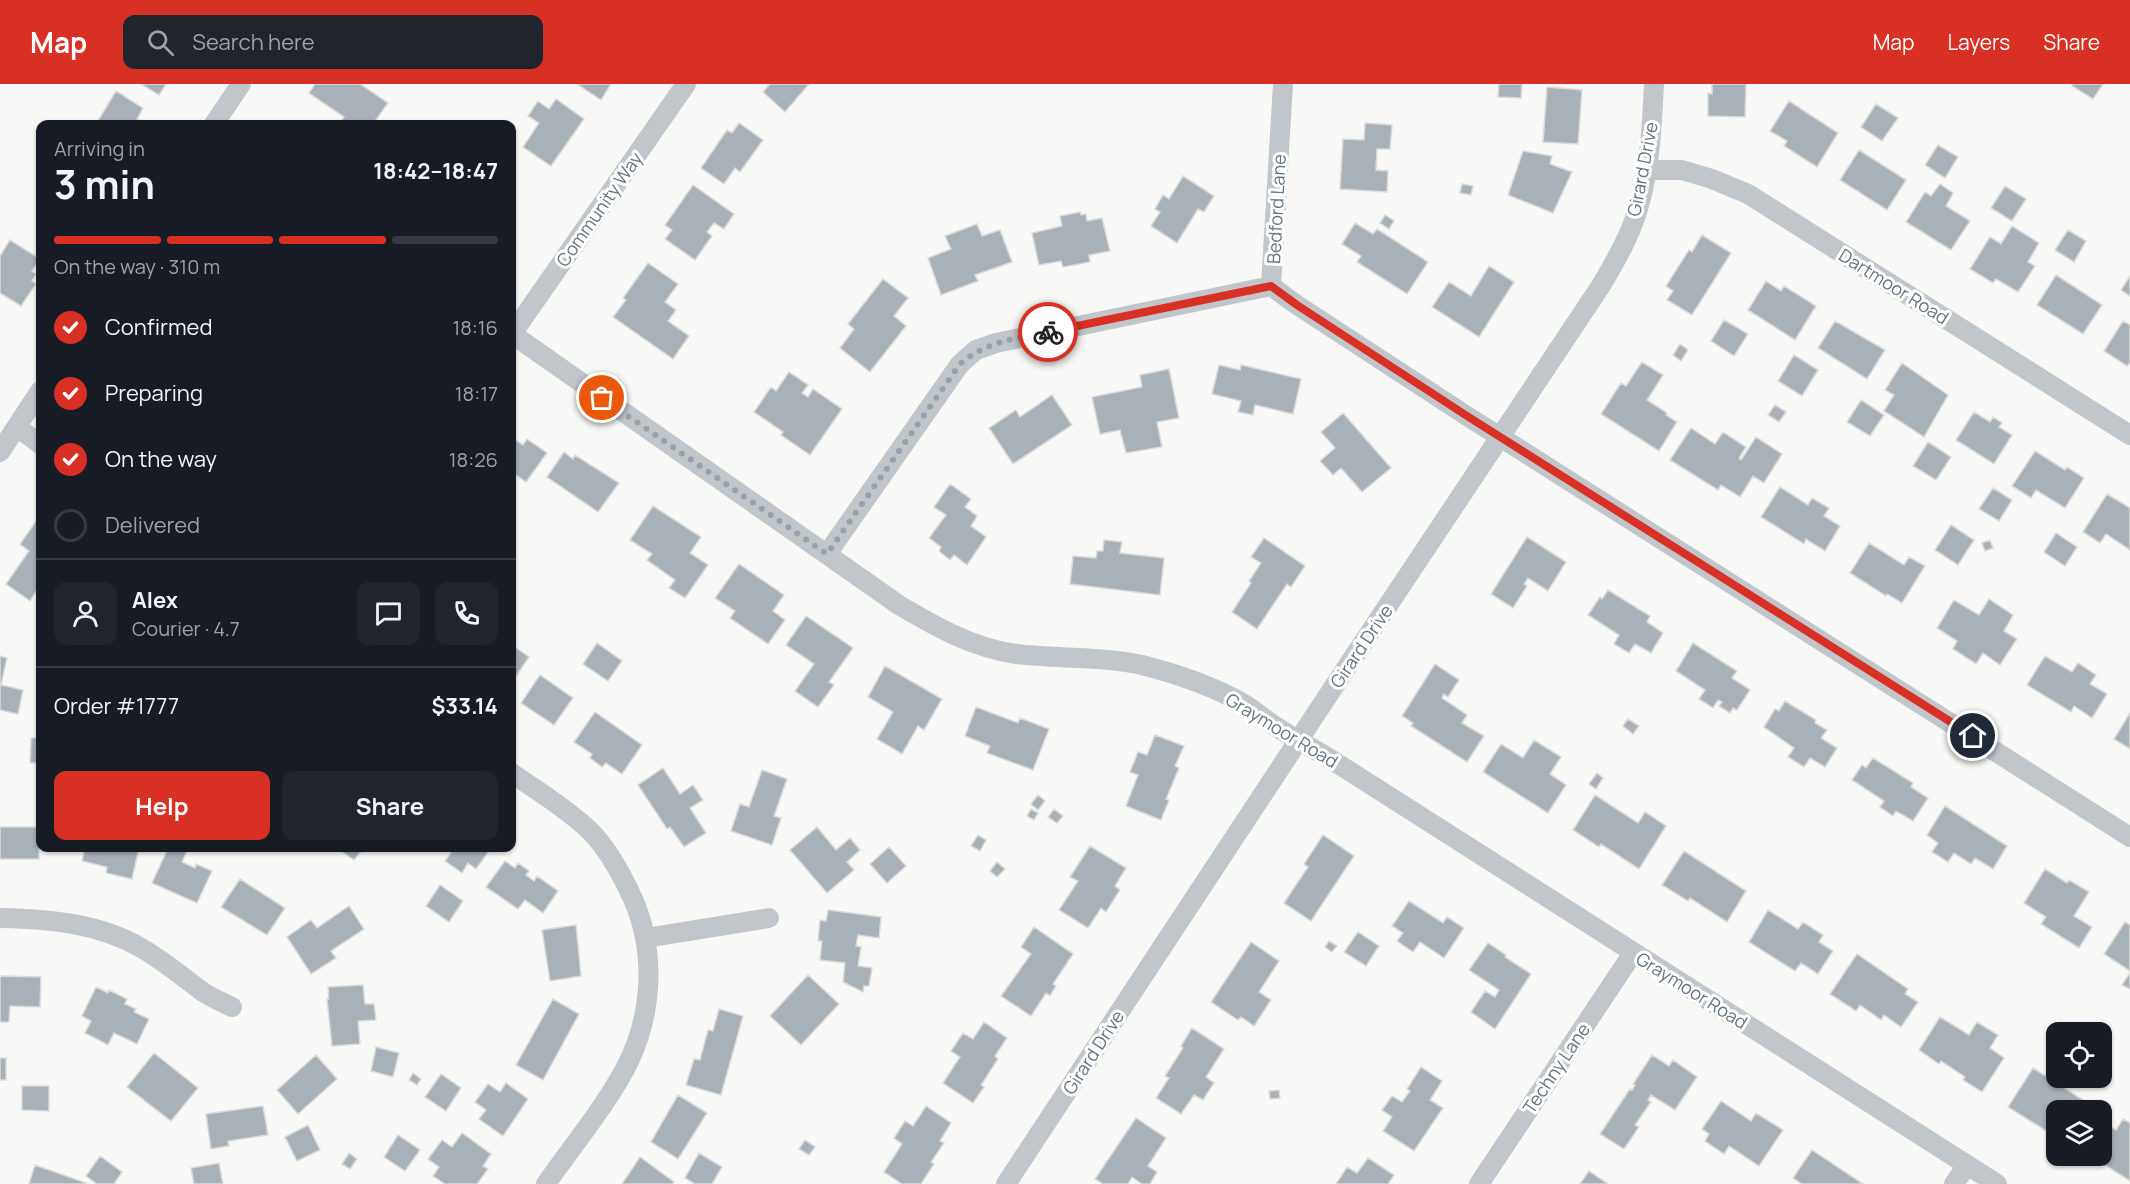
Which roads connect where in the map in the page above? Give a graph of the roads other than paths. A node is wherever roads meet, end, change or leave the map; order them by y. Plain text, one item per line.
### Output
1 (241, 84) edge
2 (686, 84) edge
3 (1283, 84) edge
4 (1654, 84) edge
5 (217, 120) edge
6 (1646, 170) junction
7 (1271, 286) junction
8 (516, 328) edge
9 (516, 337) edge
10 (36, 397) edge
11 (17, 427) junction
12 (1501, 435) junction
13 (2130, 435) edge
14 (36, 441) edge
15 (0, 452) edge
16 (827, 554) junction
17 (1299, 740) junction
18 (516, 776) edge
19 (2130, 837) edge
20 (0, 918) edge
21 (769, 918) dead end
22 (646, 938) junction
23 (1633, 953) junction
24 (232, 1007) dead end
25 (1967, 1165) junction
26 (546, 1184) edge
27 (1006, 1184) edge
28 (1479, 1184) edge
29 (1954, 1184) edge
30 (1997, 1184) edge

1 - 5 street
2 - 8 street, Community Way
3 - 7 street, Bedford Lane
4 - 6 street, Girard Drive
6 - 12 street, Girard Drive
6 - 13 street, Dartmoor Road
7 - 12 street, Bedford Lane
7 - 16 street
9 - 16 street, Graymoor Road
10 - 11 street
11 - 14 street
11 - 15 street
12 - 17 street, Girard Drive
12 - 19 street, Bedford Lane
16 - 17 street, Graymoor Road
17 - 23 street, Graymoor Road
17 - 27 street, Girard Drive
18 - 22 street
20 - 24 street
21 - 22 street
22 - 26 street
23 - 25 street, Graymoor Road
23 - 28 street, Techny Lane
25 - 29 street
25 - 30 street, Graymoor Road

